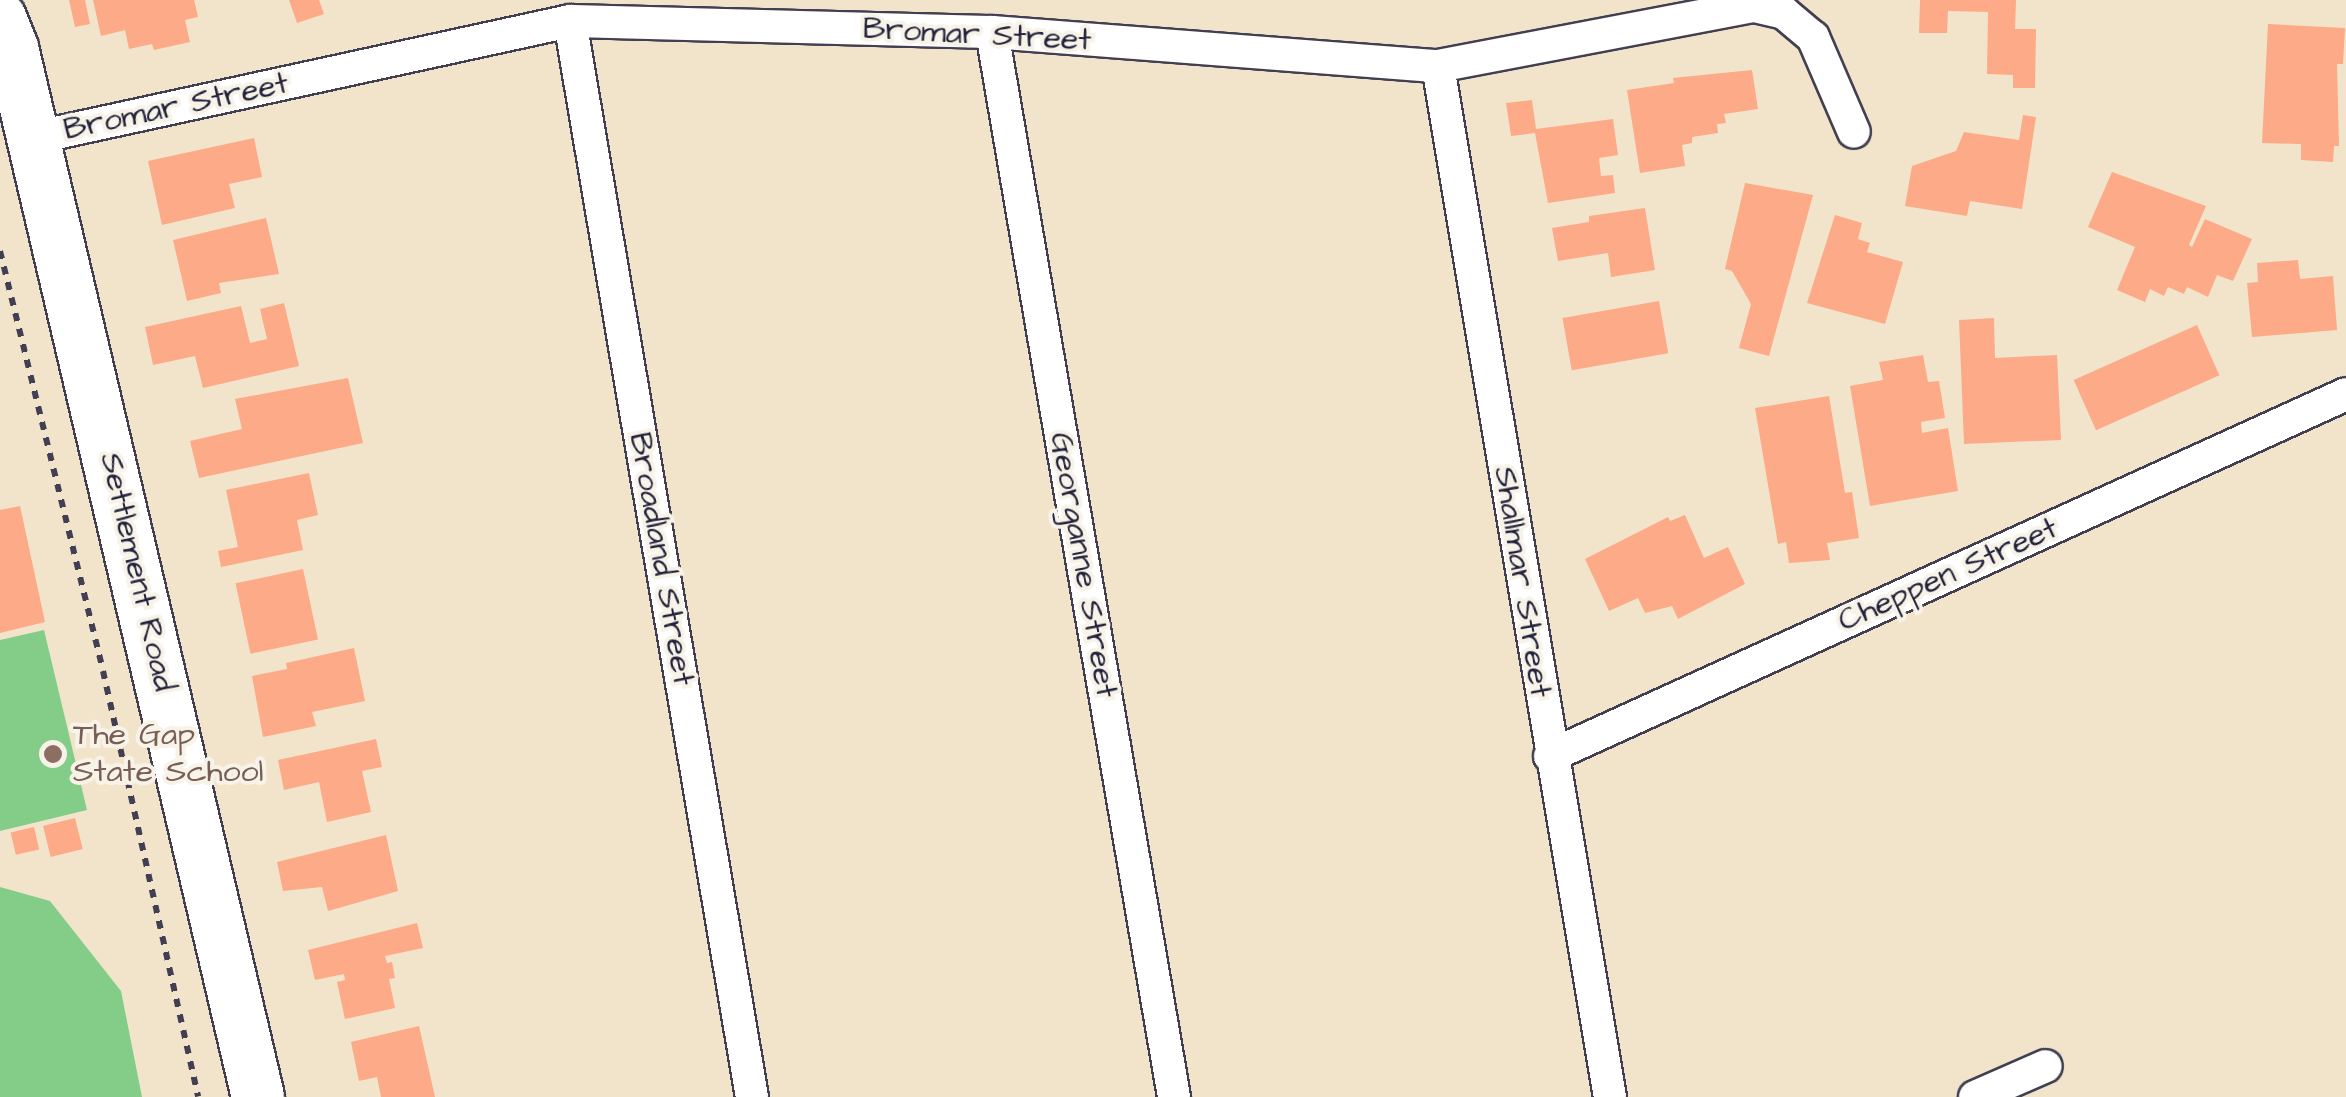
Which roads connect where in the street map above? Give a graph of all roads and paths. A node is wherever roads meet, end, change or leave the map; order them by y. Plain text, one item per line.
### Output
1 (7, 22) edge
2 (570, 22) junction
3 (992, 32) junction
4 (1438, 66) junction
5 (1854, 132) dead end
6 (34, 138) junction
7 (0, 252) edge
8 (2346, 394) edge
9 (1550, 756) junction
10 (2046, 1066) dead end
11 (198, 1097) edge
12 (258, 1097) edge
13 (752, 1097) edge
14 (1174, 1097) edge
15 (1610, 1097) edge
16 (1976, 1097) edge

1 - 6 main road, Settlement Road
2 - 3 street, Bromar Street
2 - 6 street, Bromar Street
2 - 13 street, Broadland Street
3 - 4 street, Bromar Street
3 - 14 street, Georganne Street
4 - 5 street, Bromar Street
4 - 9 street, Shallmar Street
6 - 12 main road, Settlement Road
7 - 11 path
8 - 9 street, Cheppen Street
9 - 15 street, Shallmar Street
10 - 16 street

